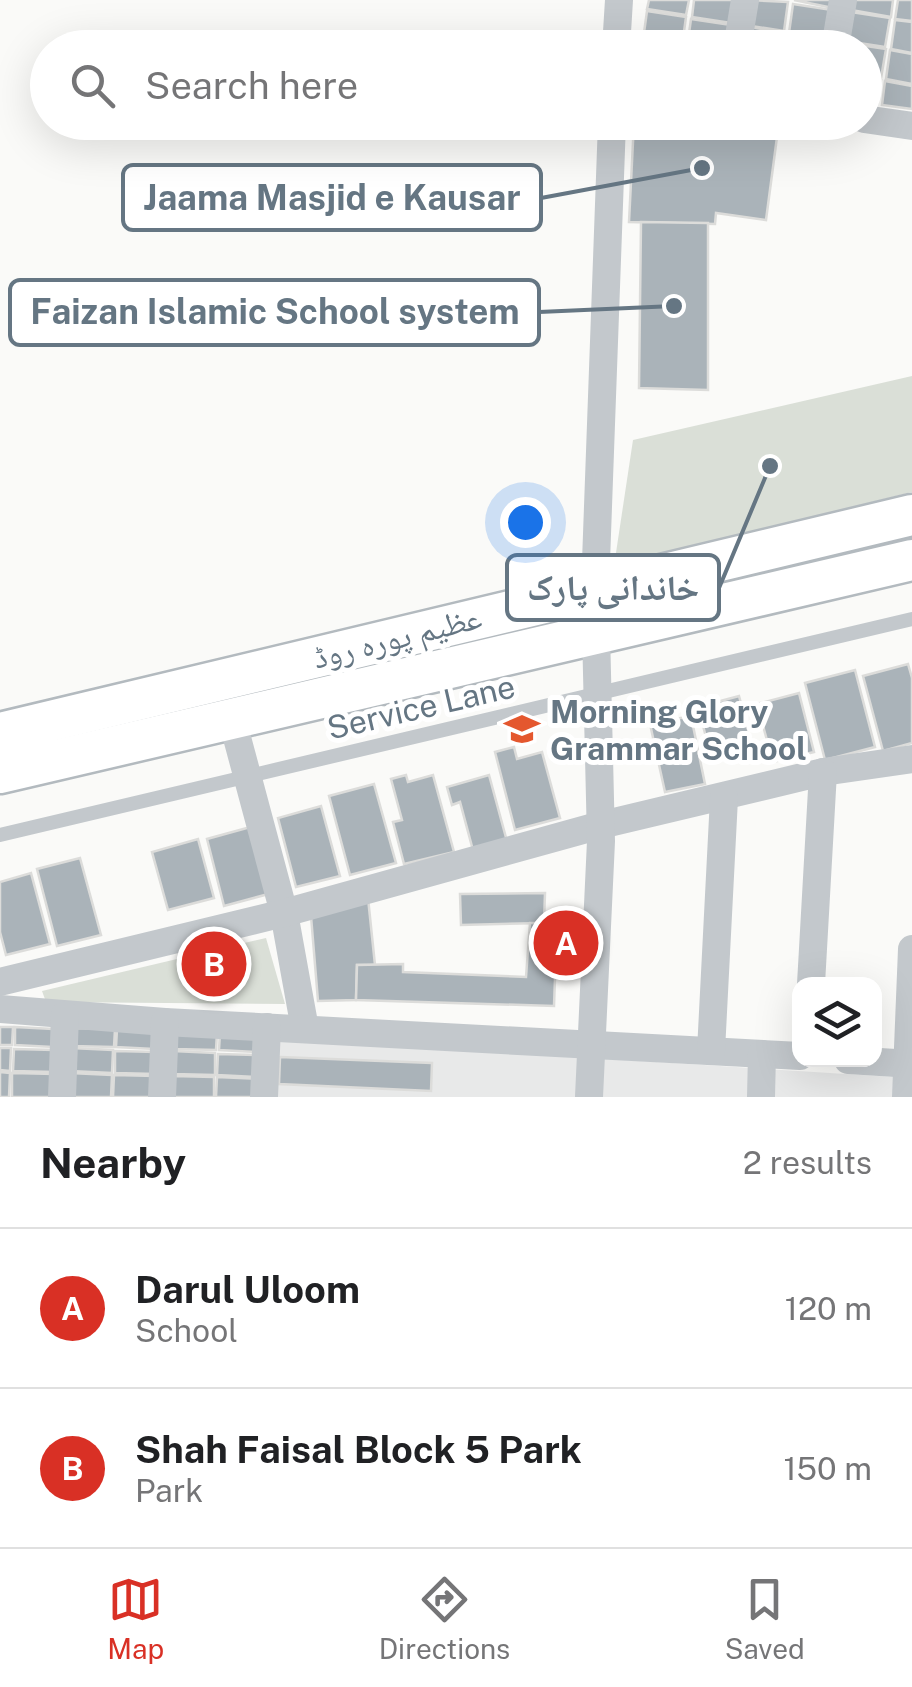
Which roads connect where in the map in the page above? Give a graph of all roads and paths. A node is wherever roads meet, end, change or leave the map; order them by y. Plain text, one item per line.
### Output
1 (619, 0) edge
2 (744, 0) edge
3 (843, 0) edge
4 (617, 30) edge
5 (740, 30) edge
6 (838, 30) edge
7 (882, 122) edge
8 (912, 126) edge
9 (611, 140) edge
10 (912, 515) edge
11 (911, 566) edge
12 (595, 588) junction
13 (912, 619) edge
14 (598, 634) junction
15 (600, 693) junction
16 (232, 719) junction
17 (0, 733) edge
18 (912, 759) edge
19 (823, 772) junction
20 (0, 773) edge
21 (248, 776) junction
22 (724, 798) junction
23 (602, 825) junction
24 (0, 835) edge
25 (284, 913) junction
26 (912, 950) edge
27 (812, 977) edge
28 (0, 982) edge
29 (0, 1010) edge
30 (65, 1015) junction
31 (165, 1022) junction
32 (267, 1027) junction
33 (305, 1029) junction
34 (592, 1045) junction
35 (711, 1051) junction
36 (762, 1054) junction
37 (792, 1056) edge
38 (882, 1062) edge
39 (910, 1063) edge
40 (62, 1097) edge
41 (162, 1097) edge
42 (264, 1097) edge
43 (590, 1097) edge
44 (761, 1097) edge
45 (906, 1097) edge

1 - 4 street
2 - 5 street
3 - 6 street
7 - 8 street
9 - 12 street
10 - 12 main road, عظیم پورہ روڈ
11 - 14 main road, عظیم پورہ روڈ
12 - 14 street
12 - 17 main road, عظیم پورہ روڈ
13 - 15 lane, Service Lane
14 - 15 street
14 - 16 main road, عظیم پورہ روڈ
15 - 21 lane, Service Lane
15 - 23 street
16 - 20 main road, عظیم پورہ روڈ
16 - 21 street
18 - 19 street
19 - 22 street
19 - 27 street
21 - 24 lane, Service Lane
21 - 25 street
22 - 23 street
22 - 35 street
23 - 25 street
23 - 34 street
25 - 28 street
25 - 33 street
26 - 39 street
29 - 30 street
30 - 31 street
30 - 40 street
31 - 32 street
31 - 41 street
32 - 33 street
32 - 42 street
33 - 34 street
34 - 35 street
34 - 43 street
35 - 36 street
36 - 37 street
36 - 44 street
38 - 39 street
39 - 45 street

